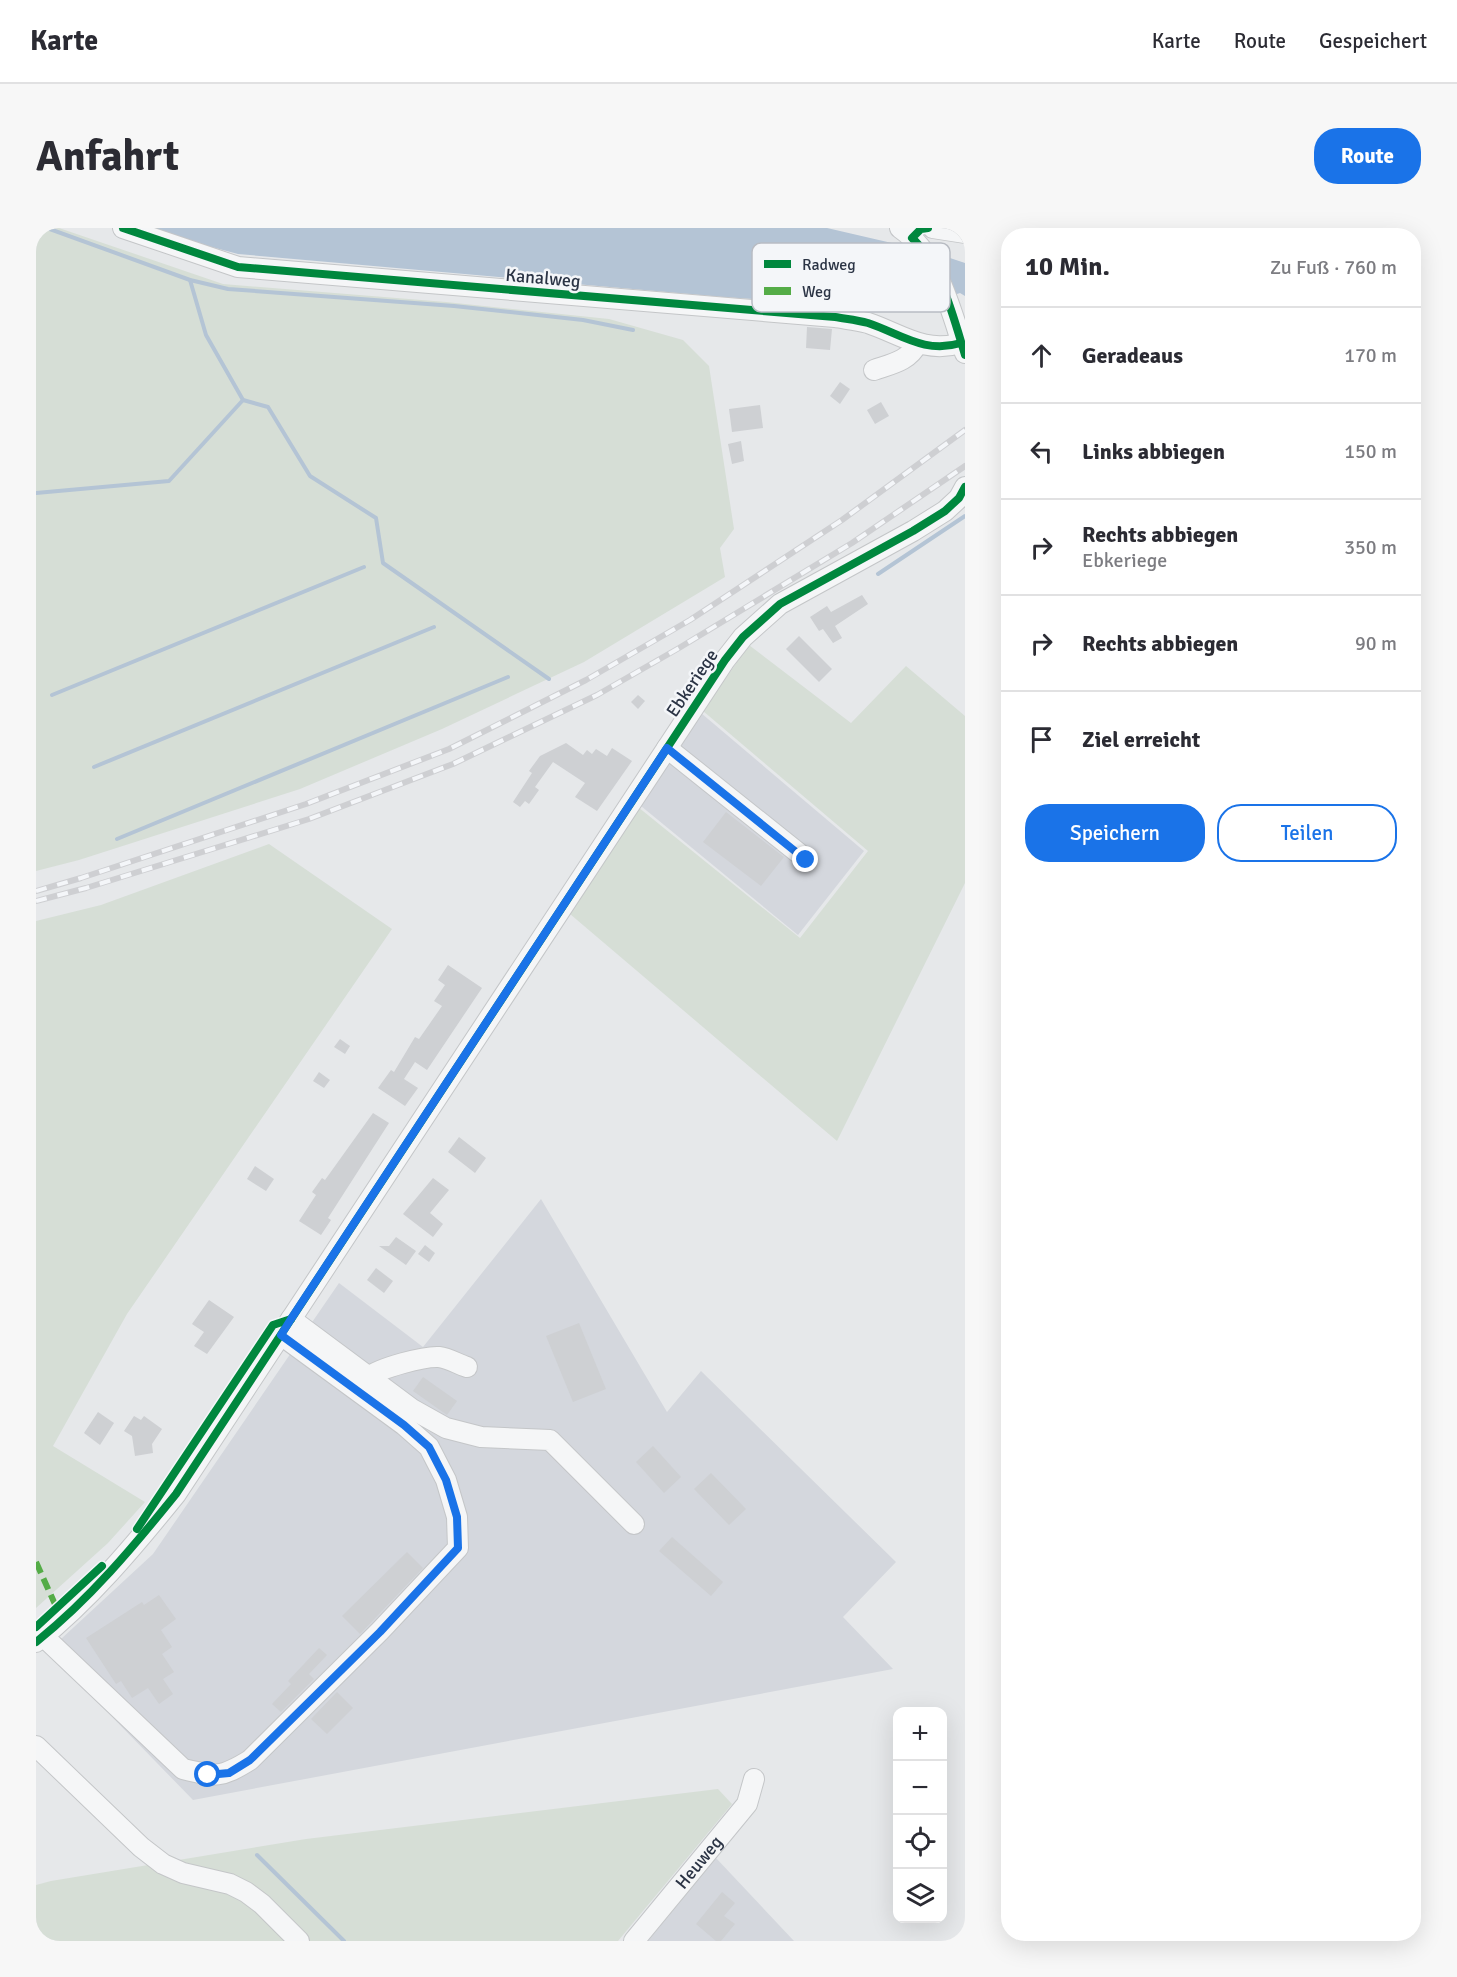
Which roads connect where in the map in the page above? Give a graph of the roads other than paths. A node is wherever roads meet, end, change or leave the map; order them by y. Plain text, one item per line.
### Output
1 (123, 228) edge
2 (918, 230) edge
3 (965, 233) edge
4 (950, 309) edge
5 (752, 310) edge
6 (775, 312) edge
7 (916, 344) junction
8 (963, 349) edge
9 (874, 370) dead end
10 (965, 488) edge
11 (667, 748) junction
12 (806, 860) dead end
13 (286, 1327) junction
14 (467, 1367) dead end
15 (369, 1377) junction
16 (634, 1524) dead end
17 (40, 1639) edge
18 (36, 1746) edge
19 (754, 1779) dead end
20 (299, 1941) edge
21 (634, 1941) edge

1 - 5 street, Kanalweg
2 - 3 street
4 - 8 street
6 - 7 street, Kanalweg
7 - 8 street, Kanalweg
7 - 9 street
10 - 11 street, Ebkeriege
11 - 12 street
11 - 13 street, Ebkeriege
13 - 15 street
13 - 17 street, Ebkeriege
13 - 17 street
14 - 15 street
15 - 16 street
18 - 20 street
19 - 21 street, Heuweg

